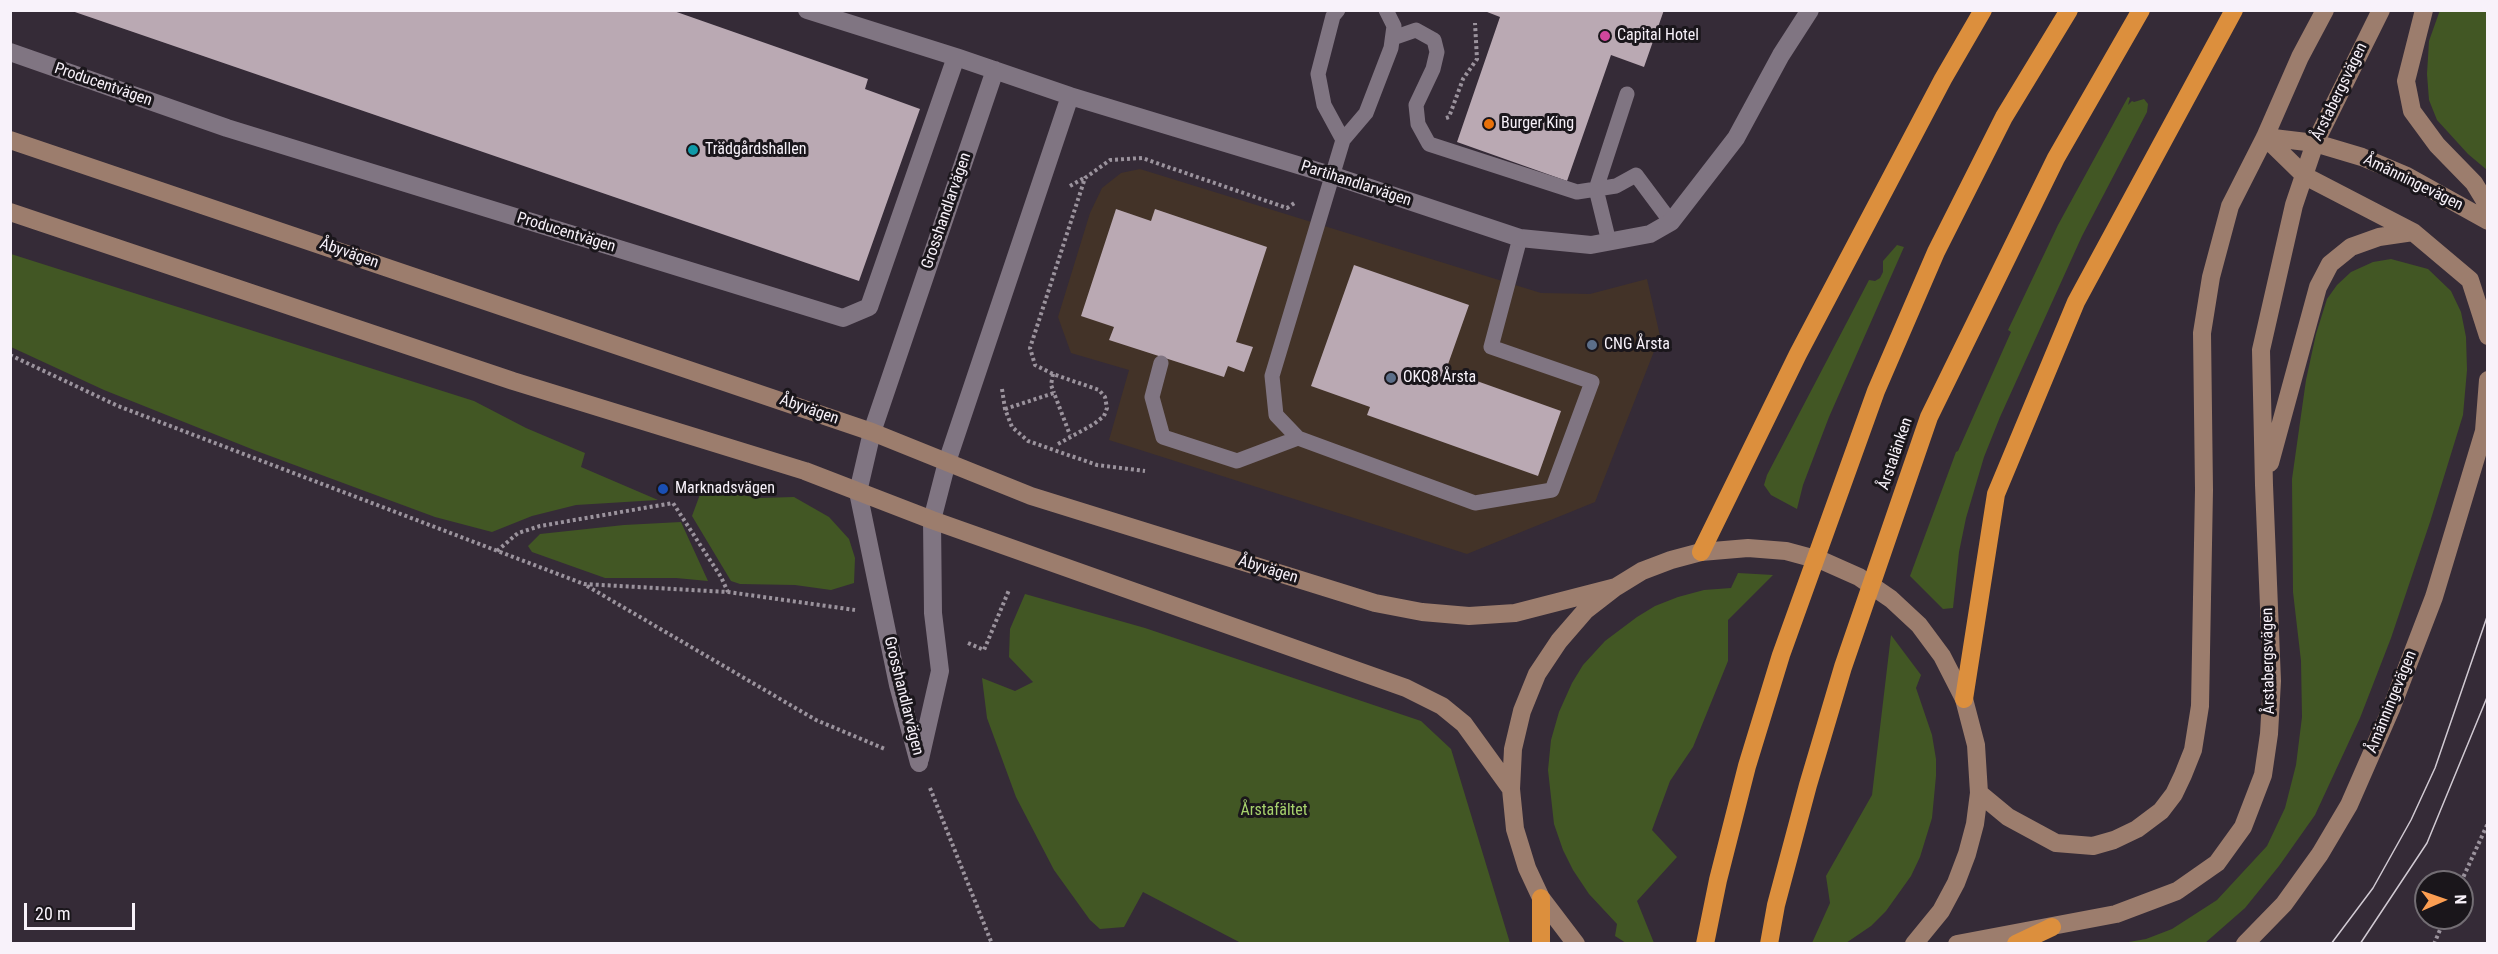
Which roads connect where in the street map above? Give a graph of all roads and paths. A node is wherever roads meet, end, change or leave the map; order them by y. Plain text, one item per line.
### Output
1 (807, 10) edge
2 (1338, 10) edge
3 (1386, 10) edge
4 (1983, 10) edge
5 (2069, 10) edge
6 (2141, 10) edge
7 (2234, 10) edge
8 (2325, 10) edge
9 (2380, 10) edge
10 (2424, 10) edge
11 (1807, 12) edge
12 (1393, 38) junction
13 (10, 52) edge
14 (956, 57) junction
15 (995, 70) junction
16 (1627, 94) dead end
17 (1070, 96) junction
18 (2265, 137) junction
19 (10, 140) edge
20 (1343, 140) junction
21 (2315, 143) junction
22 (1334, 176) junction
23 (2304, 176) junction
24 (1596, 189) junction
25 (1297, 201) dead end
26 (2487, 206) edge
27 (10, 212) edge
28 (1671, 222) junction
29 (2487, 222) edge
30 (2413, 232) junction
31 (1520, 238) junction
32 (1609, 242) junction
33 (2487, 336) edge
34 (10, 355) edge
35 (1161, 363) dead end
36 (1053, 374) junction
37 (2487, 380) edge
38 (1054, 393) junction
39 (2486, 429) edge
40 (872, 432) junction
41 (1070, 435) junction
42 (1298, 438) junction
43 (1058, 444) dead end
44 (947, 462) junction
45 (1145, 471) dead end
46 (2264, 485) junction
47 (858, 492) junction
48 (932, 520) junction
49 (497, 551) junction
50 (1701, 552) junction
51 (585, 584) junction
52 (1616, 586) junction
53 (1009, 590) dead end
54 (728, 592) junction
55 (856, 610) dead end
56 (968, 644) dead end
57 (1964, 699) junction
58 (920, 763) junction
59 (1511, 789) junction
60 (1979, 793) junction
61 (2487, 823) edge
62 (2466, 870) edge
63 (1541, 898) junction
64 (2052, 927) junction
65 (2440, 930) edge
66 (992, 944) edge
67 (1542, 944) edge
68 (1576, 944) edge
69 (1705, 944) edge
70 (1769, 944) edge
71 (1914, 944) edge
72 (1958, 944) edge
73 (2016, 944) edge
74 (2245, 944) edge
75 (2434, 944) edge

1 - 14 street, Partihandlarvägen
2 - 20 lane
3 - 12 lane
4 - 50 highway
5 - 69 highway
6 - 70 highway, Årstalänken
7 - 57 highway
8 - 18 street
9 - 21 street, Årstabergsvägen
10 - 26 street, Åmänningevägen
11 - 28 street, Partihandlarvägen
12 - 20 lane
12 - 24 lane
13 - 14 street, Producentvägen
14 - 15 street, Partihandlarvägen
15 - 17 street, Partihandlarvägen
15 - 40 street, Grosshandlarvägen
16 - 24 lane
17 - 22 street, Partihandlarvägen
17 - 44 street, Grosshandlarvägen
18 - 21 street, Åmänningevägen
18 - 23 street
18 - 60 street
19 - 40 street, Åbyvägen
20 - 22 lane
21 - 23 street, Årstabergsvägen
21 - 29 street, Åmänningevägen
22 - 31 street, Partihandlarvägen
22 - 42 lane
23 - 30 street
23 - 46 street, Årstabergsvägen
24 - 28 lane
24 - 32 lane
25 - 36 path
27 - 47 street
28 - 32 street, Partihandlarvägen
30 - 33 street
30 - 46 street
31 - 32 street, Partihandlarvägen
31 - 42 lane
34 - 49 path
35 - 42 lane
36 - 38 path
36 - 41 path
37 - 39 street, Åmänningevägen
38 - 41 path
38 - 45 path
39 - 74 street, Åmänningevägen
40 - 44 street, Åbyvägen
40 - 47 street, Grosshandlarvägen
41 - 43 path
44 - 48 street, Grosshandlarvägen
44 - 52 street, Åbyvägen
46 - 64 street, Årstabergsvägen
47 - 48 street
47 - 58 street, Grosshandlarvägen
48 - 58 street, Grosshandlarvägen
48 - 59 street
49 - 51 path
49 - 54 path
50 - 52 street
50 - 57 street
51 - 54 path
51 - 58 path
52 - 59 street
53 - 56 path
54 - 55 path
57 - 60 street
58 - 66 path
59 - 63 street
60 - 71 street
61 - 62 path
63 - 67 highway
63 - 68 street
64 - 72 street, Årstabergsvägen
64 - 73 highway
65 - 75 path

